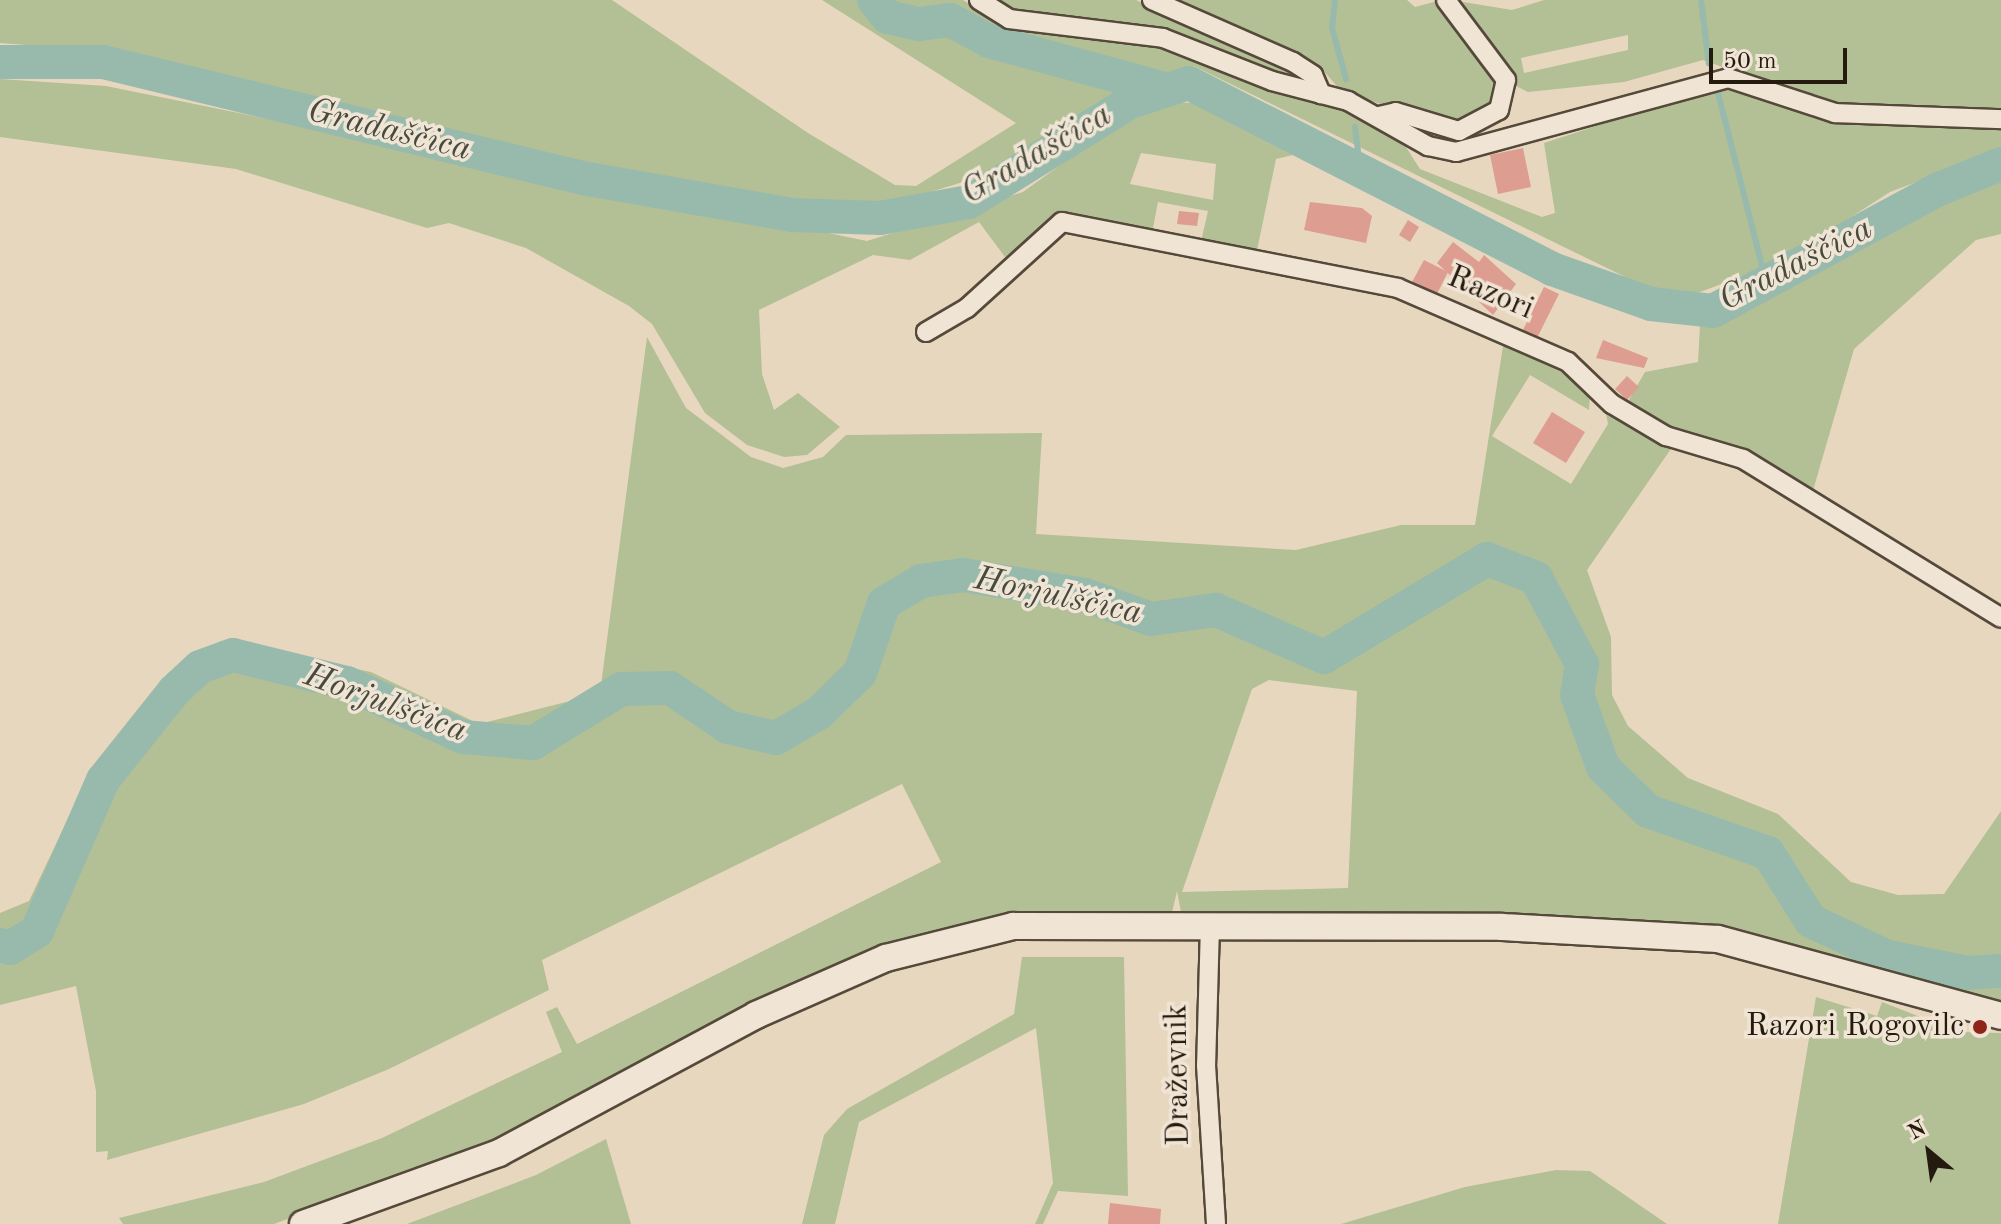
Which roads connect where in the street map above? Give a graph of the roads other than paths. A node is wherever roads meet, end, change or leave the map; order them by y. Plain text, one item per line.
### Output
1 (979, 0) edge
2 (1152, 0) edge
3 (1446, 0) edge
4 (1321, 94) junction
5 (1379, 116) junction
6 (2001, 119) edge
7 (926, 332) dead end
8 (2001, 618) edge
9 (1210, 925) junction
10 (2001, 1016) edge
11 (303, 1224) edge
12 (1216, 1224) edge

1 - 4 street
2 - 4 street
3 - 5 street
4 - 5 street
5 - 6 street
7 - 8 street, Razori
9 - 10 street
9 - 11 street
9 - 12 street, Draževnik

